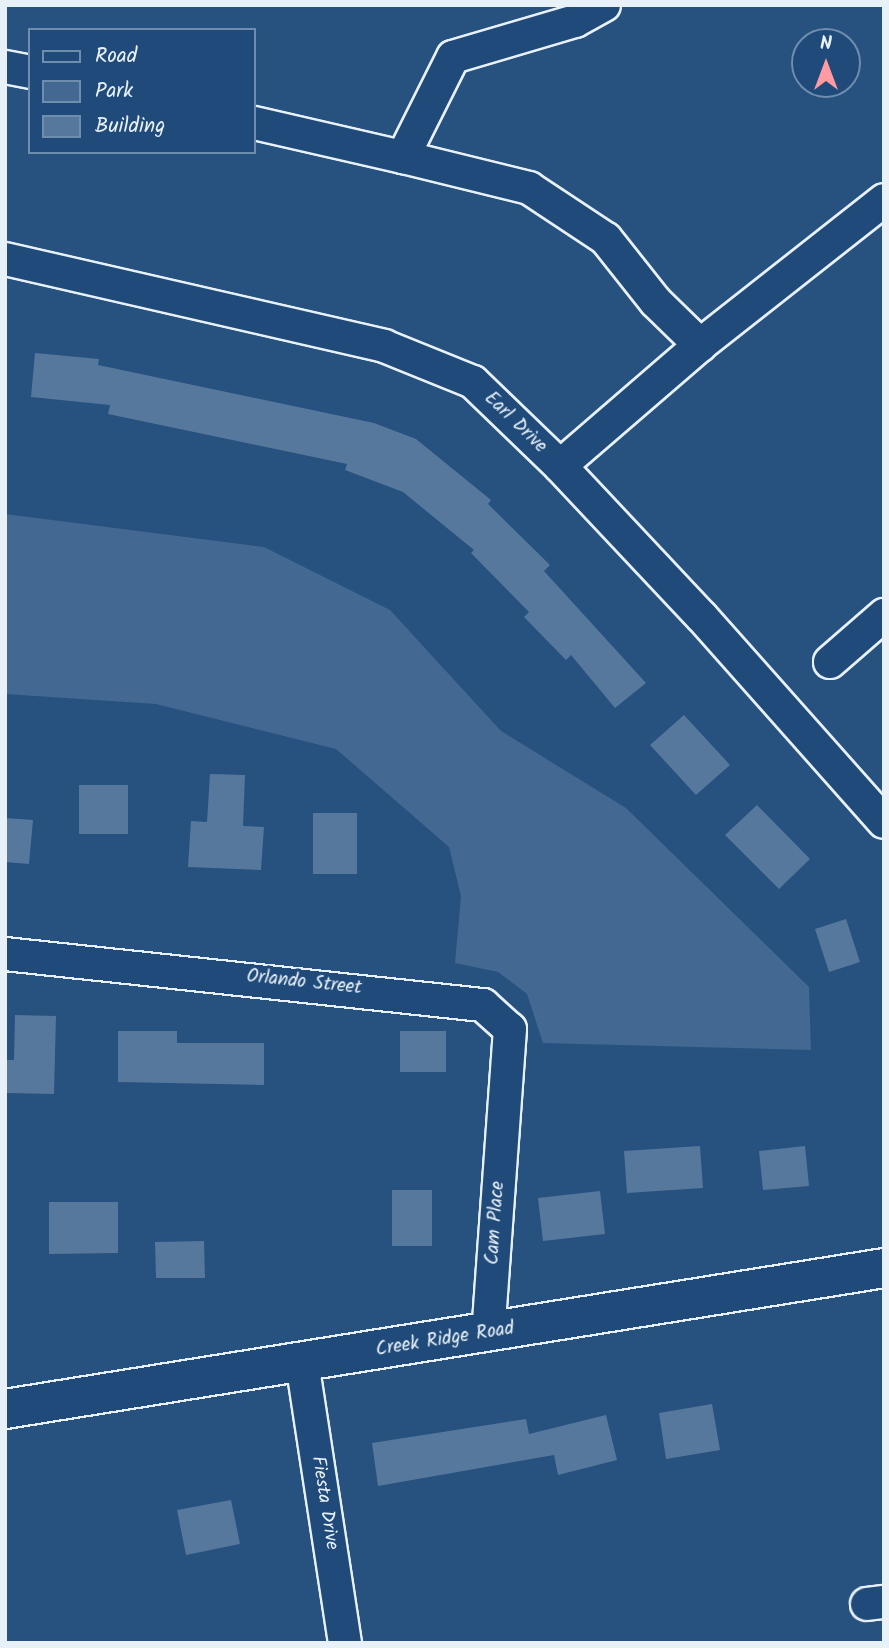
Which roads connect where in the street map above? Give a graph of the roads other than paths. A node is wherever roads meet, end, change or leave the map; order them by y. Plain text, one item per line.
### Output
1 (604, 5) edge
2 (5, 67) edge
3 (28, 72) edge
4 (256, 123) edge
5 (403, 156) junction
6 (884, 200) edge
7 (5, 259) edge
8 (700, 345) junction
9 (560, 466) junction
10 (884, 615) edge
11 (830, 662) dead end
12 (884, 821) edge
13 (5, 954) edge
14 (503, 1113) joint
15 (884, 1268) edge
16 (488, 1333) junction
17 (302, 1362) junction
18 (5, 1409) edge
19 (345, 1643) edge

1 - 5 street
2 - 3 street
4 - 5 street
5 - 8 street
6 - 8 street
7 - 9 street, Earl Drive
8 - 9 street
9 - 12 street, Earl Drive
10 - 11 street
13 - 14 street, Orlando Street
14 - 16 street, Cam Place
15 - 16 main road, Creek Ridge Road
16 - 17 main road, Creek Ridge Road
17 - 18 main road, Creek Ridge Road
17 - 19 street, Fiesta Drive

